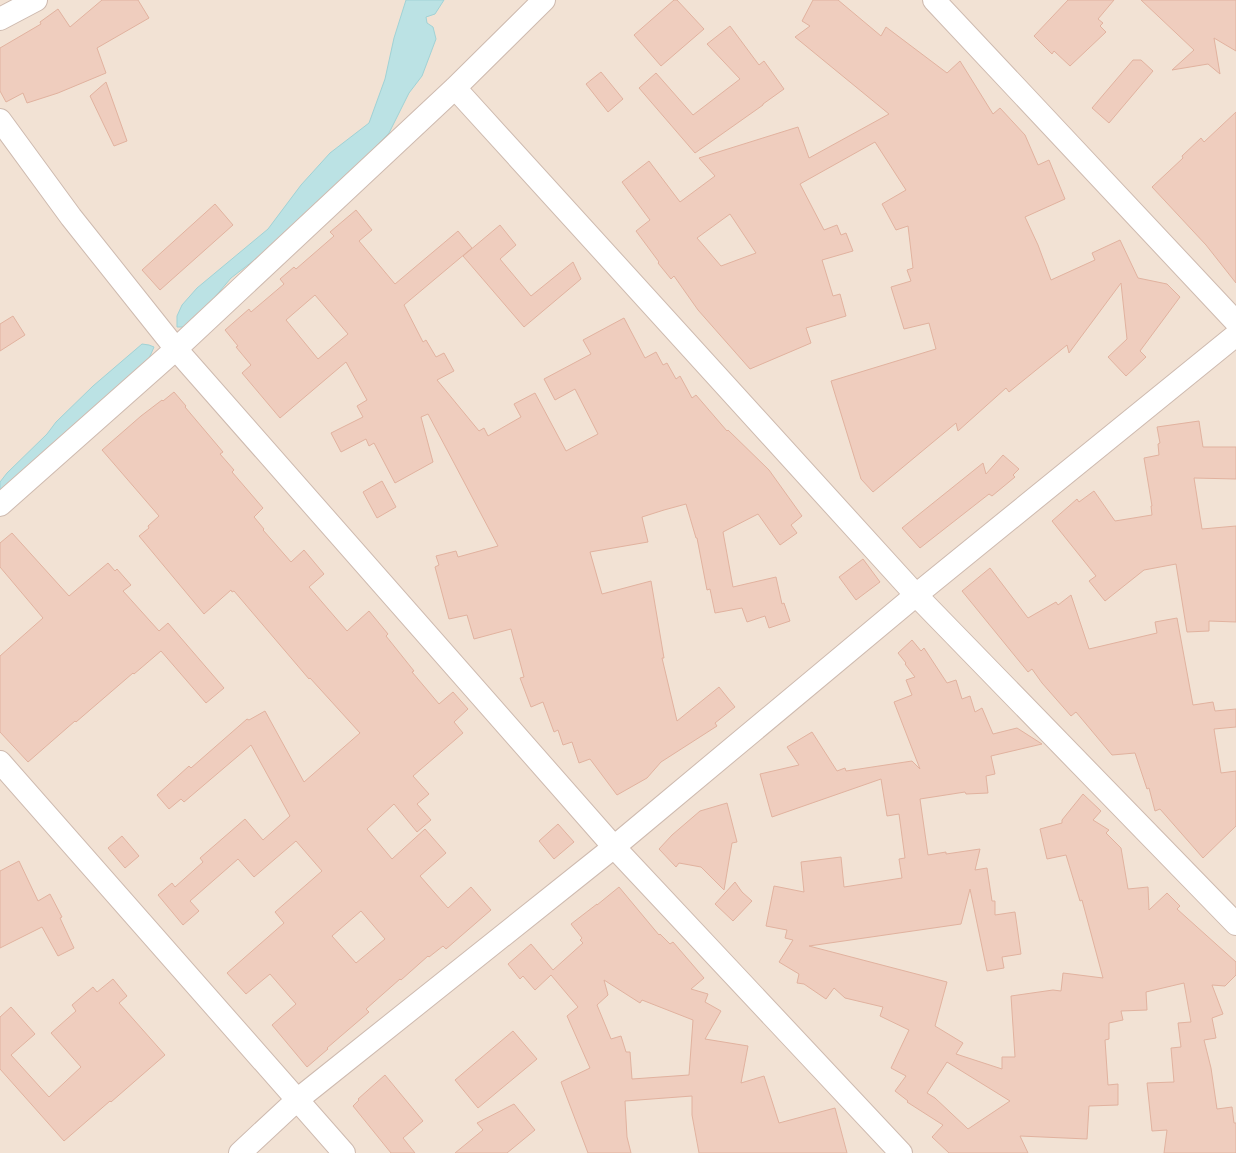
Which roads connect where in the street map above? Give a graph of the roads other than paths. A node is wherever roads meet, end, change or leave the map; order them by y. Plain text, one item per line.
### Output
1 (36, 0) edge
2 (544, 0) edge
3 (934, 0) edge
4 (0, 19) edge
5 (455, 88) junction
6 (0, 120) edge
7 (1236, 322) edge
8 (1236, 335) edge
9 (176, 349) junction
10 (0, 505) edge
11 (916, 595) junction
12 (0, 762) edge
13 (614, 847) junction
14 (1236, 924) edge
15 (297, 1100) junction
16 (240, 1153) edge
17 (344, 1153) edge
18 (901, 1153) edge

1 - 4 street
2 - 5 street
3 - 7 street
5 - 9 street
5 - 11 street
6 - 9 street
8 - 11 street
9 - 10 street
9 - 13 street
11 - 13 street
11 - 14 street
12 - 15 street
13 - 15 street
13 - 18 street
15 - 16 street
15 - 17 street

